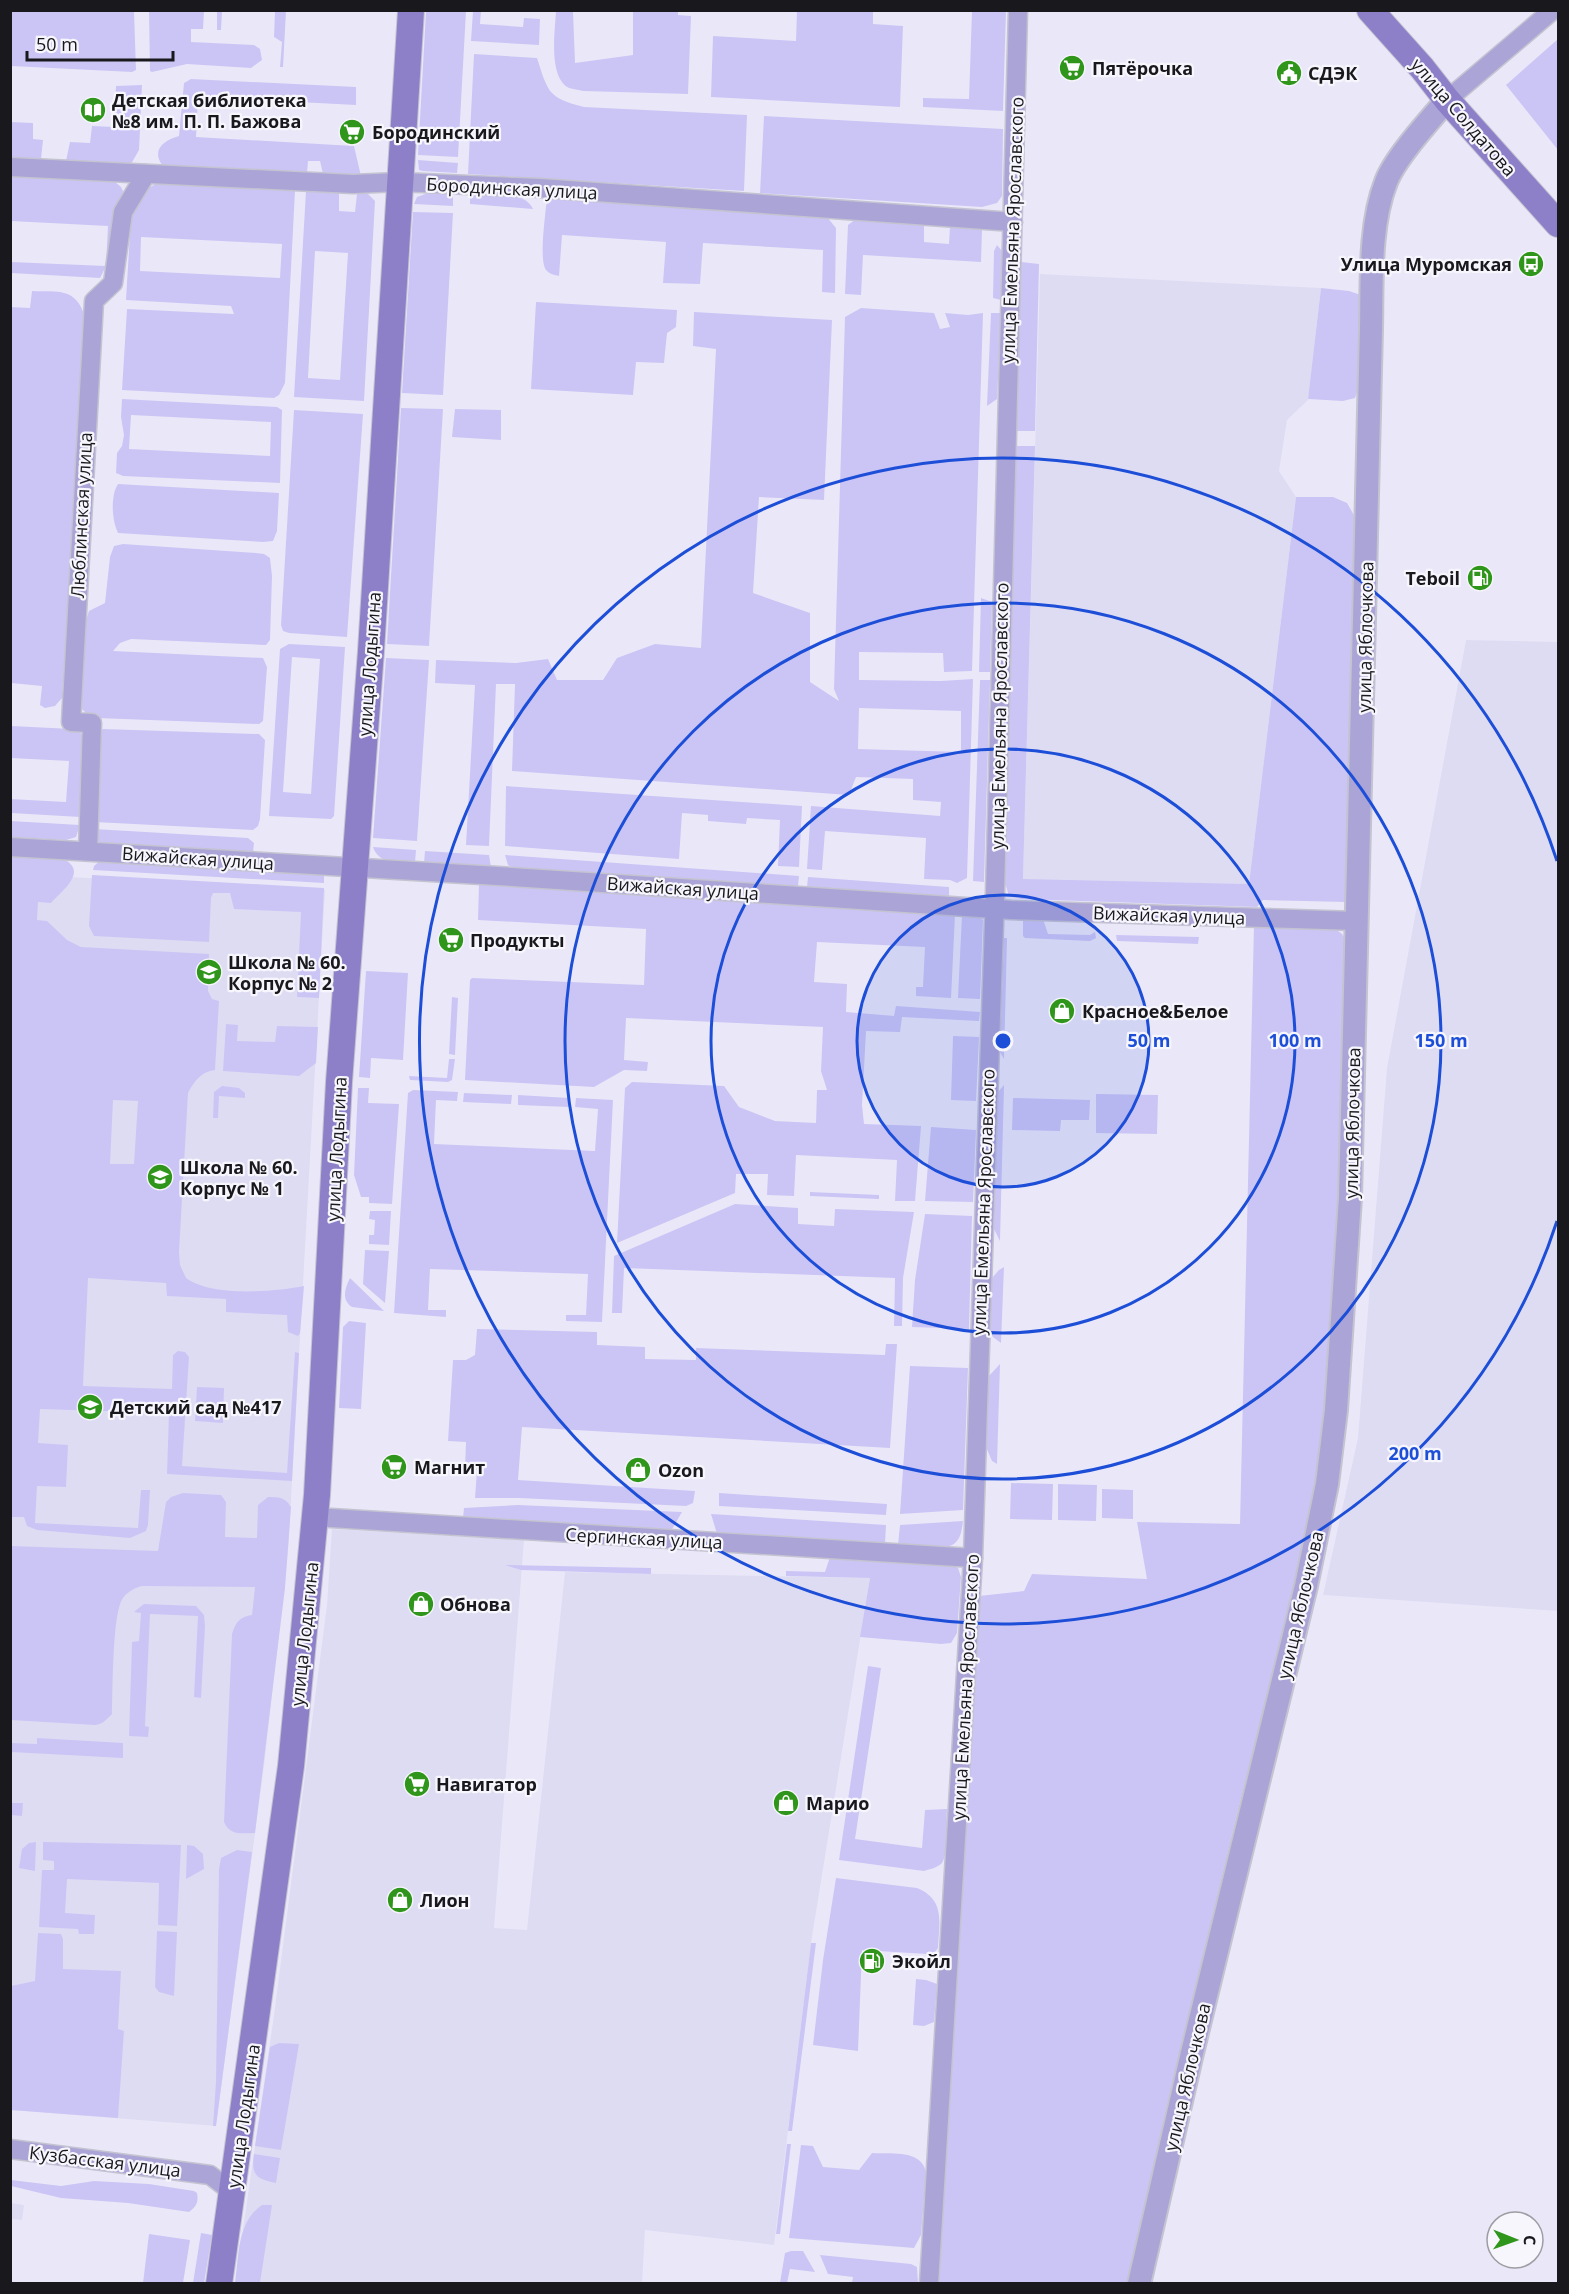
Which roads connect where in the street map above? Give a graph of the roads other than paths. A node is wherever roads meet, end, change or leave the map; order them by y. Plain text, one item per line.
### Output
1 (411, 10) edge
2 (1018, 10) edge
3 (1370, 10) edge
4 (1553, 10) edge
5 (1447, 100) junction
6 (10, 167) edge
7 (146, 174) junction
8 (399, 182) junction
9 (1013, 222) junction
10 (1558, 224) edge
11 (10, 847) edge
12 (88, 851) junction
13 (354, 867) junction
14 (994, 909) junction
15 (1357, 921) junction
16 (315, 1517) junction
17 (973, 1558) junction
18 (10, 2150) edge
19 (232, 2192) junction
20 (219, 2283) edge
21 (929, 2283) edge
22 (1139, 2283) edge

1 - 8 main road, улица Лодыгина
2 - 9 street, улица Емельяна Ярославского
3 - 5 main road, улица Солдатова
4 - 5 street, улица Яблочкова
5 - 10 main road, улица Солдатова
5 - 15 street, улица Яблочкова
6 - 7 street, Бородинская улица
7 - 8 street, Бородинская улица
7 - 12 street, Люблинская улица
8 - 9 street, Бородинская улица
8 - 13 main road, улица Лодыгина
9 - 14 street, улица Емельяна Ярославского
11 - 12 street, Вижайская улица
12 - 13 street, Вижайская улица
13 - 14 street, Вижайская улица
13 - 16 main road, улица Лодыгина
14 - 15 street, Вижайская улица
14 - 17 street, улица Емельяна Ярославского
15 - 22 street, улица Яблочкова
16 - 17 street, Сергинская улица
16 - 19 main road, улица Лодыгина
17 - 21 street, улица Емельяна Ярославского
18 - 19 street, Кузбасская улица
19 - 20 main road, улица Лодыгина

